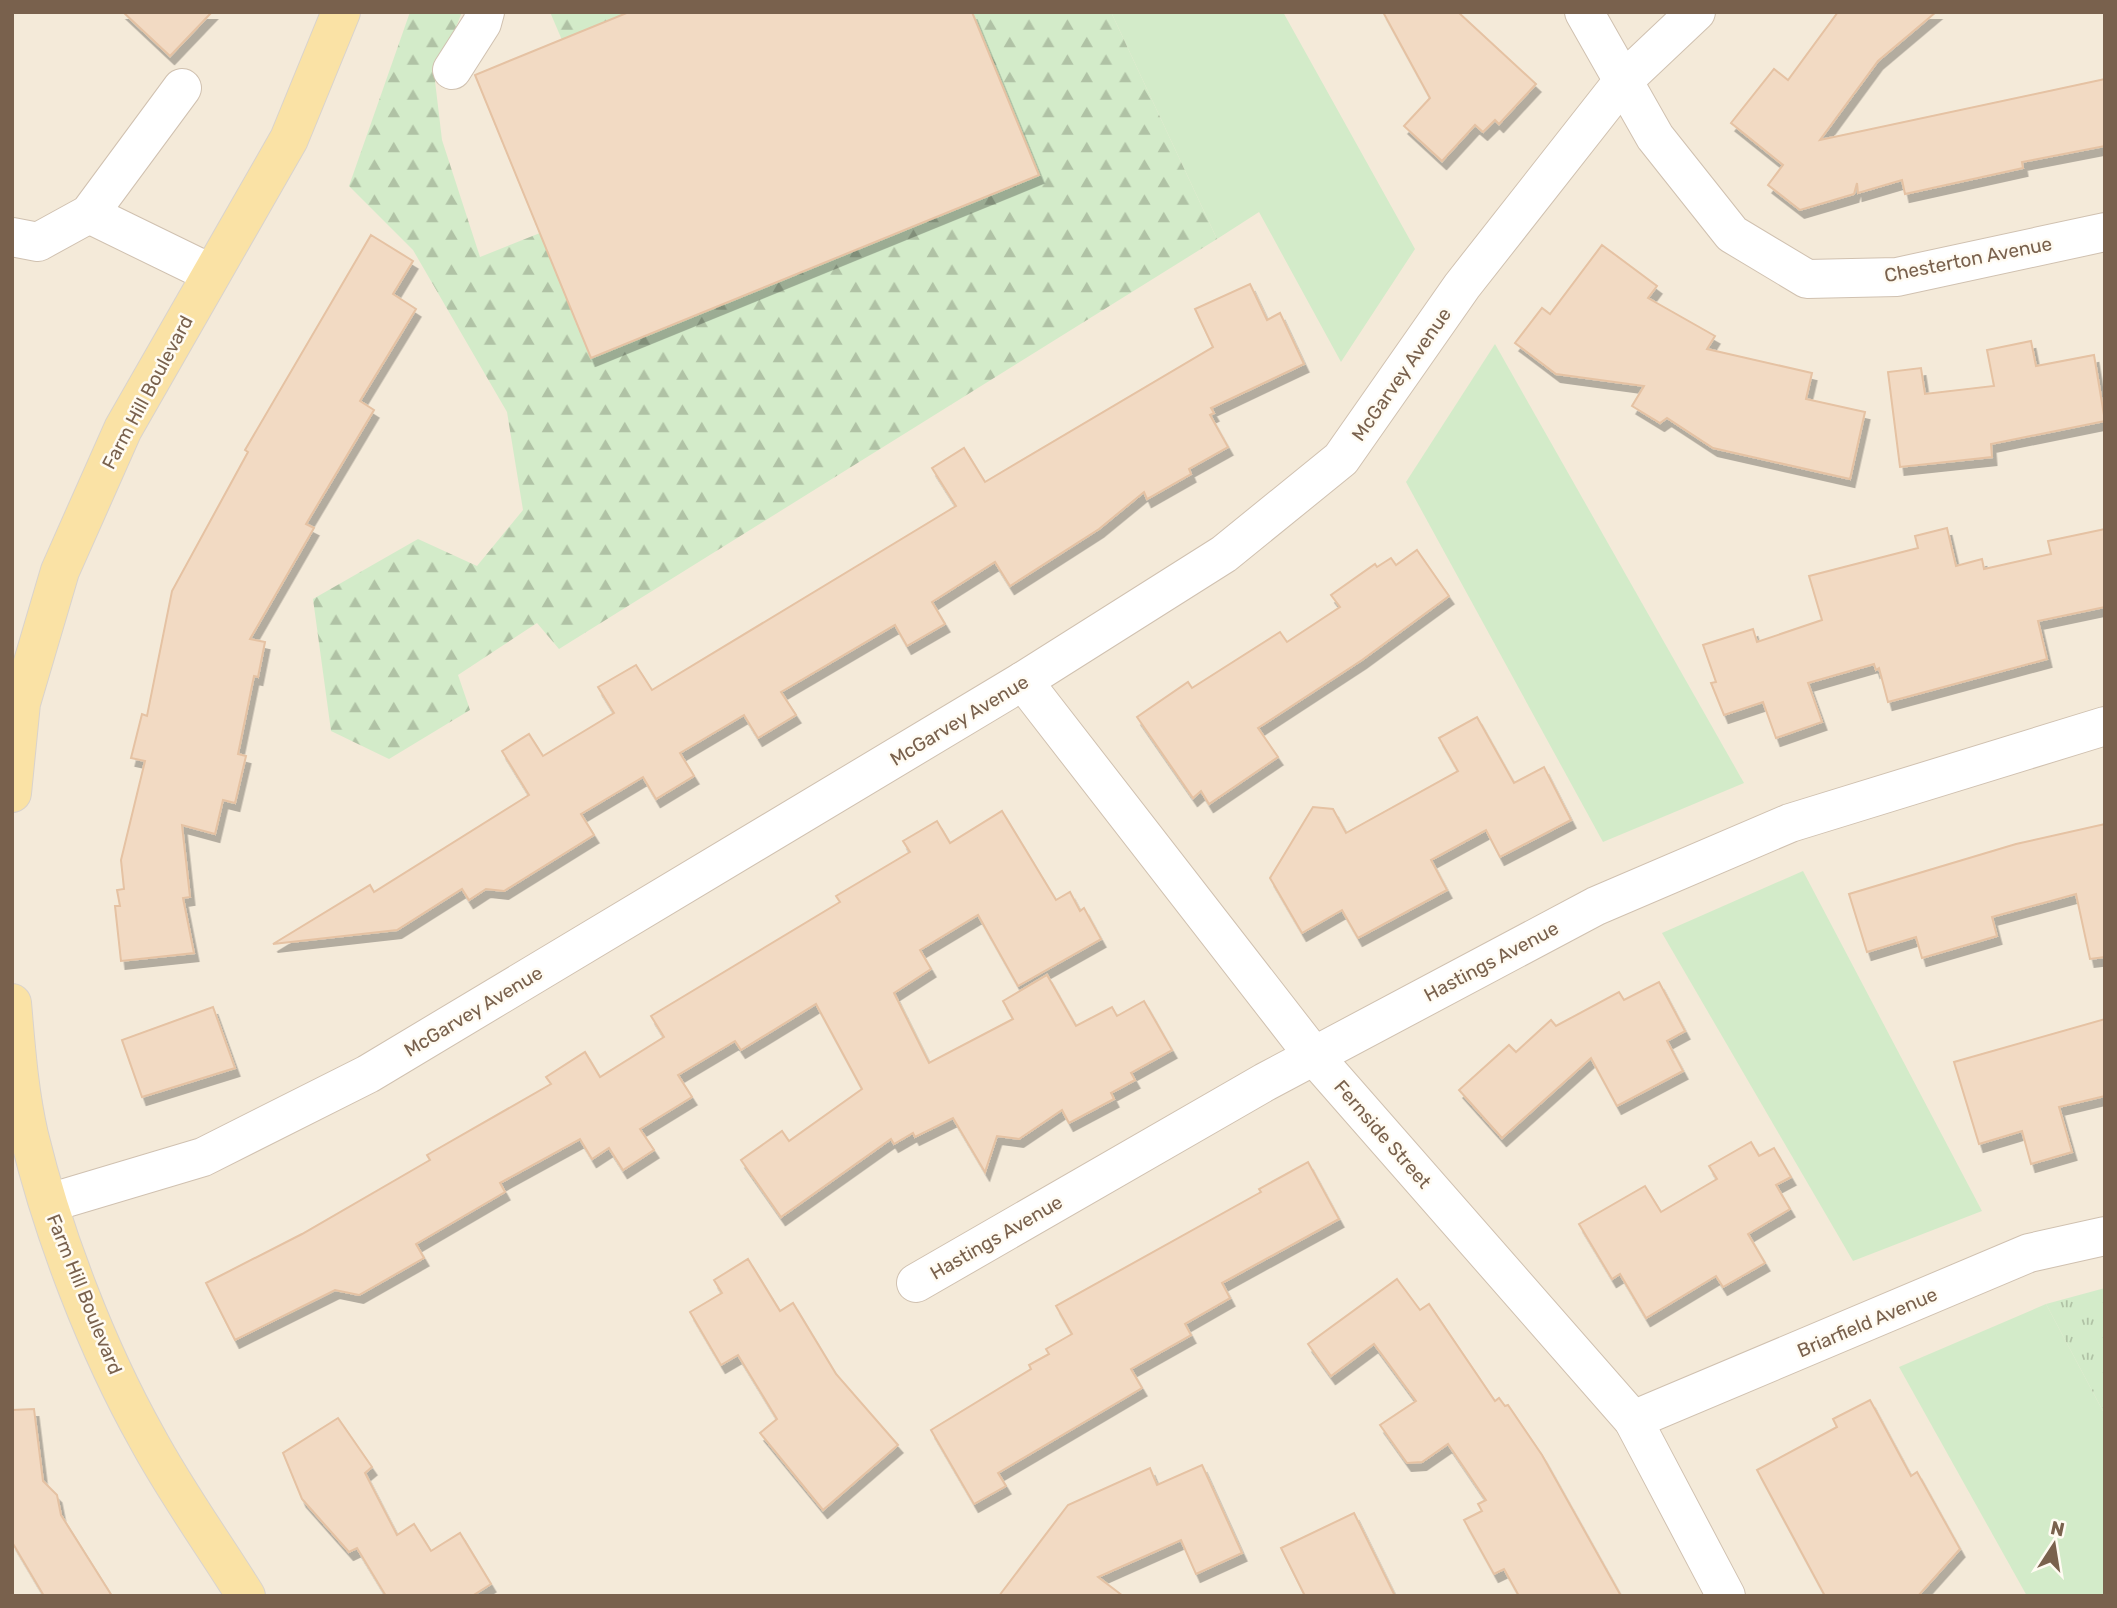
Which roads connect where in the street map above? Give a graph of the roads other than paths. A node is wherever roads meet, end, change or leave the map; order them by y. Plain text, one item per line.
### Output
1 (341, 12) edge
2 (485, 12) edge
3 (1584, 12) edge
4 (1696, 12) edge
5 (452, 70) dead end
6 (1623, 81) junction
7 (182, 88) dead end
8 (89, 214) junction
9 (2105, 232) edge
10 (12, 237) edge
11 (210, 273) junction
12 (1023, 681) junction
13 (2105, 726) edge
14 (12, 793) edge
15 (12, 1003) edge
16 (1314, 1056) junction
17 (49, 1203) junction
18 (2105, 1236) edge
19 (916, 1283) dead end
20 (1633, 1420) junction
21 (246, 1596) edge
22 (1727, 1596) edge

1 - 11 main road, Farm Hill Boulevard
2 - 5 street
3 - 6 street, Chesterton Avenue
4 - 6 street, McGarvey Avenue
6 - 9 street, Chesterton Avenue
6 - 12 street, McGarvey Avenue
7 - 8 street
8 - 10 street
8 - 11 street
11 - 14 main road, Farm Hill Boulevard
12 - 16 street, Fernside Street
12 - 17 street, McGarvey Avenue
13 - 16 street, Hastings Avenue
15 - 17 main road, Farm Hill Boulevard
16 - 19 street, Hastings Avenue
16 - 20 street, Fernside Street
17 - 21 main road, Farm Hill Boulevard
18 - 20 street, Briarfield Avenue
20 - 22 street, Fernside Street

